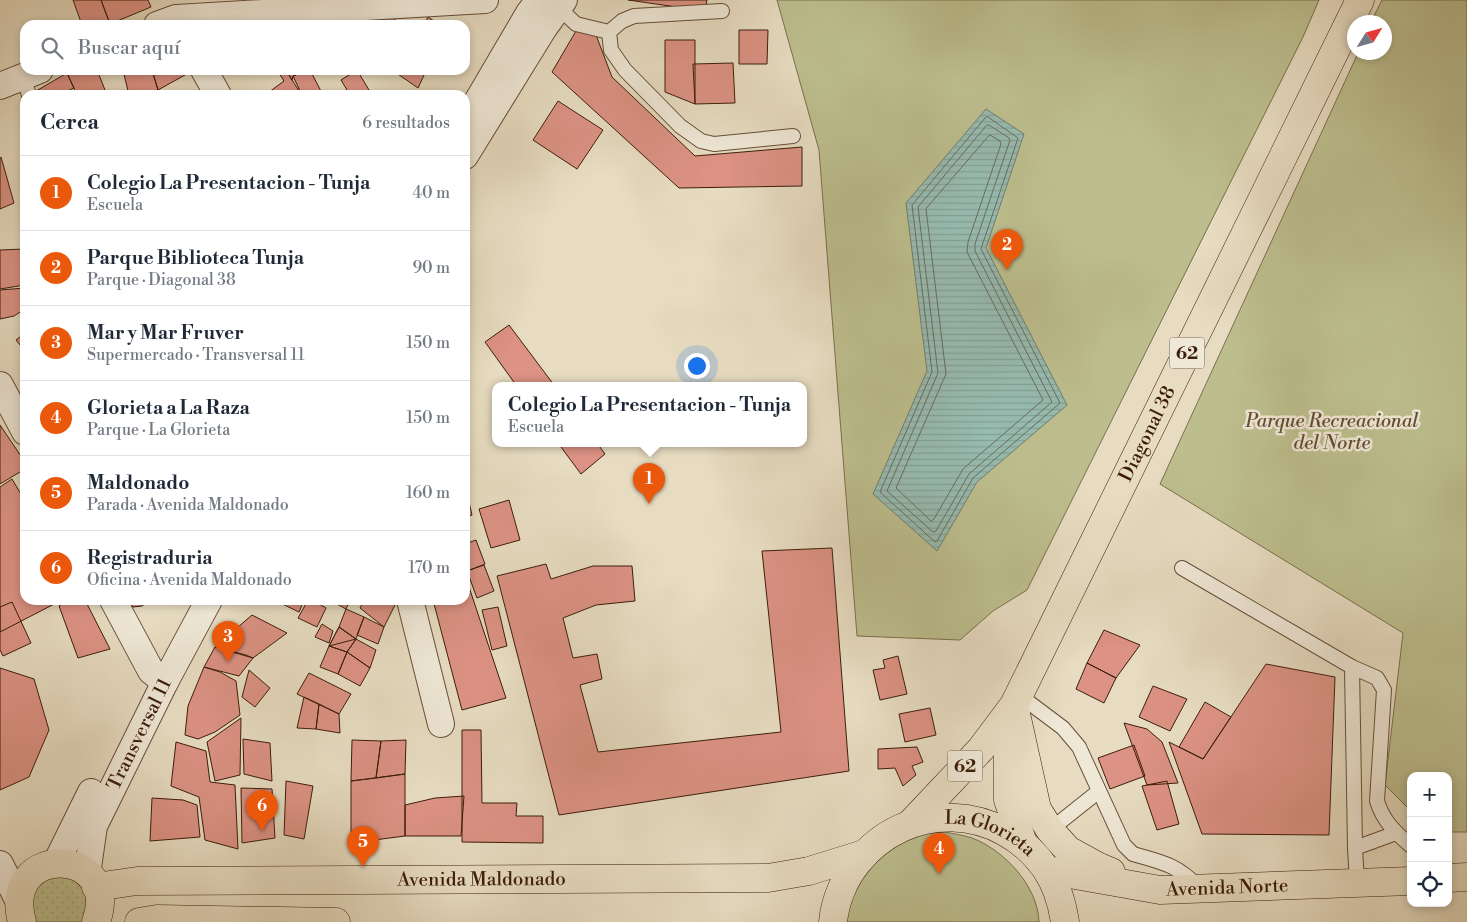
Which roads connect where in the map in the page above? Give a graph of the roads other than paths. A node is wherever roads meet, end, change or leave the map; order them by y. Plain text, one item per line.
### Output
1 (485, 0) edge
2 (1360, 0) edge
3 (542, 8) edge
4 (722, 11) dead end
5 (170, 17) edge
6 (609, 32) junction
7 (207, 75) edge
8 (215, 90) edge
9 (470, 115) edge
10 (793, 136) dead end
11 (470, 146) edge
12 (0, 385) edge
13 (20, 423) edge
14 (1182, 568) dead end
15 (116, 605) edge
16 (187, 605) edge
17 (206, 605) edge
18 (411, 605) edge
19 (1352, 667) junction
20 (158, 676) junction
21 (1016, 700) junction
22 (441, 724) dead end
23 (1099, 791) junction
24 (911, 823) junction
25 (1050, 830) junction
26 (1396, 832) junction
27 (1407, 842) edge
28 (1023, 843) junction
29 (1355, 848) junction
30 (0, 849) edge
31 (1128, 851) junction
32 (864, 854) junction
33 (0, 864) edge
34 (44, 867) junction
35 (1047, 870) junction
36 (1110, 872) junction
37 (1467, 877) edge
38 (1452, 878) edge
39 (92, 881) junction
40 (1407, 881) edge
41 (1357, 882) junction
42 (1199, 888) junction
43 (1160, 890) junction
44 (16, 914) edge
45 (96, 922) edge
46 (139, 922) edge
47 (336, 922) edge
48 (834, 922) edge
49 (1065, 922) edge

1 - 5 street
2 - 21 main road, Diagonal 38 / 62
3 - 6 lane
3 - 9 street
3 - 11 street
4 - 6 lane
6 - 10 lane
7 - 8 street
12 - 13 street
14 - 19 lane
15 - 20 street
16 - 20 street, Transversal 11
17 - 20 street, Transversal 11
18 - 22 street
19 - 26 lane
19 - 29 lane
20 - 34 street, Transversal 11
20 - 39 street, Transversal 11
21 - 23 lane
21 - 24 main road, Diagonal 38 / 62
21 - 25 main road
21 - 28 main road, Diagonal 38 / 62
23 - 25 lane
23 - 31 lane
24 - 28 main road, La Glorieta
24 - 32 main road, La Glorieta
25 - 36 main road
26 - 27 lane
26 - 29 lane
28 - 35 main road, La Glorieta
29 - 41 lane
30 - 34 street
31 - 36 lane
31 - 42 lane
32 - 39 main road, Avenida Maldonado
32 - 48 main road, La Glorieta
33 - 44 street
34 - 39 main road
34 - 44 main road
35 - 43 main road, Avenida Norte
35 - 49 main road, La Glorieta
36 - 43 main road
37 - 38 main road
39 - 45 main road
40 - 41 main road, Avenida Norte
41 - 42 main road, Avenida Norte
42 - 43 main road, Avenida Norte
46 - 47 main road

